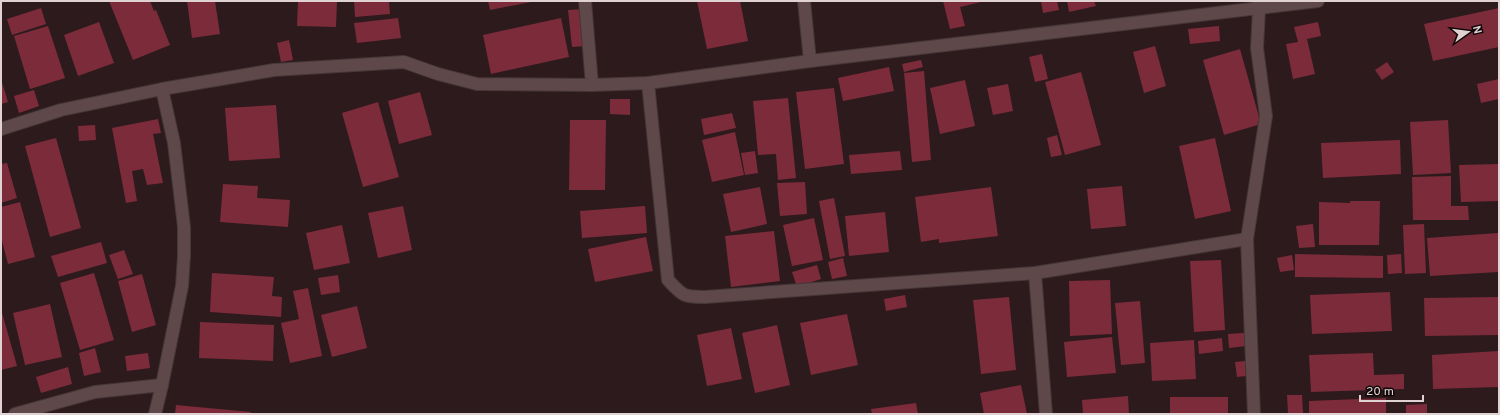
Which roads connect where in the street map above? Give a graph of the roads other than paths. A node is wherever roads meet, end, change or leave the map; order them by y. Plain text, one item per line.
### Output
1 (585, 1) edge
2 (804, 1) edge
3 (1318, 1) edge
4 (1258, 5) edge
5 (810, 61) junction
6 (648, 83) junction
7 (592, 85) junction
8 (162, 89) junction
9 (1, 129) edge
10 (1247, 238) junction
11 (1035, 273) junction
12 (162, 385) junction
13 (15, 414) edge
14 (155, 414) edge
15 (1046, 414) edge
16 (1254, 414) edge

1 - 7 street
2 - 5 street
3 - 4 street
4 - 5 street
4 - 10 street
5 - 6 street
6 - 7 street
6 - 11 street
7 - 8 street
8 - 9 street
8 - 12 street
10 - 11 street
10 - 16 street
11 - 15 street
12 - 13 street
12 - 14 street

